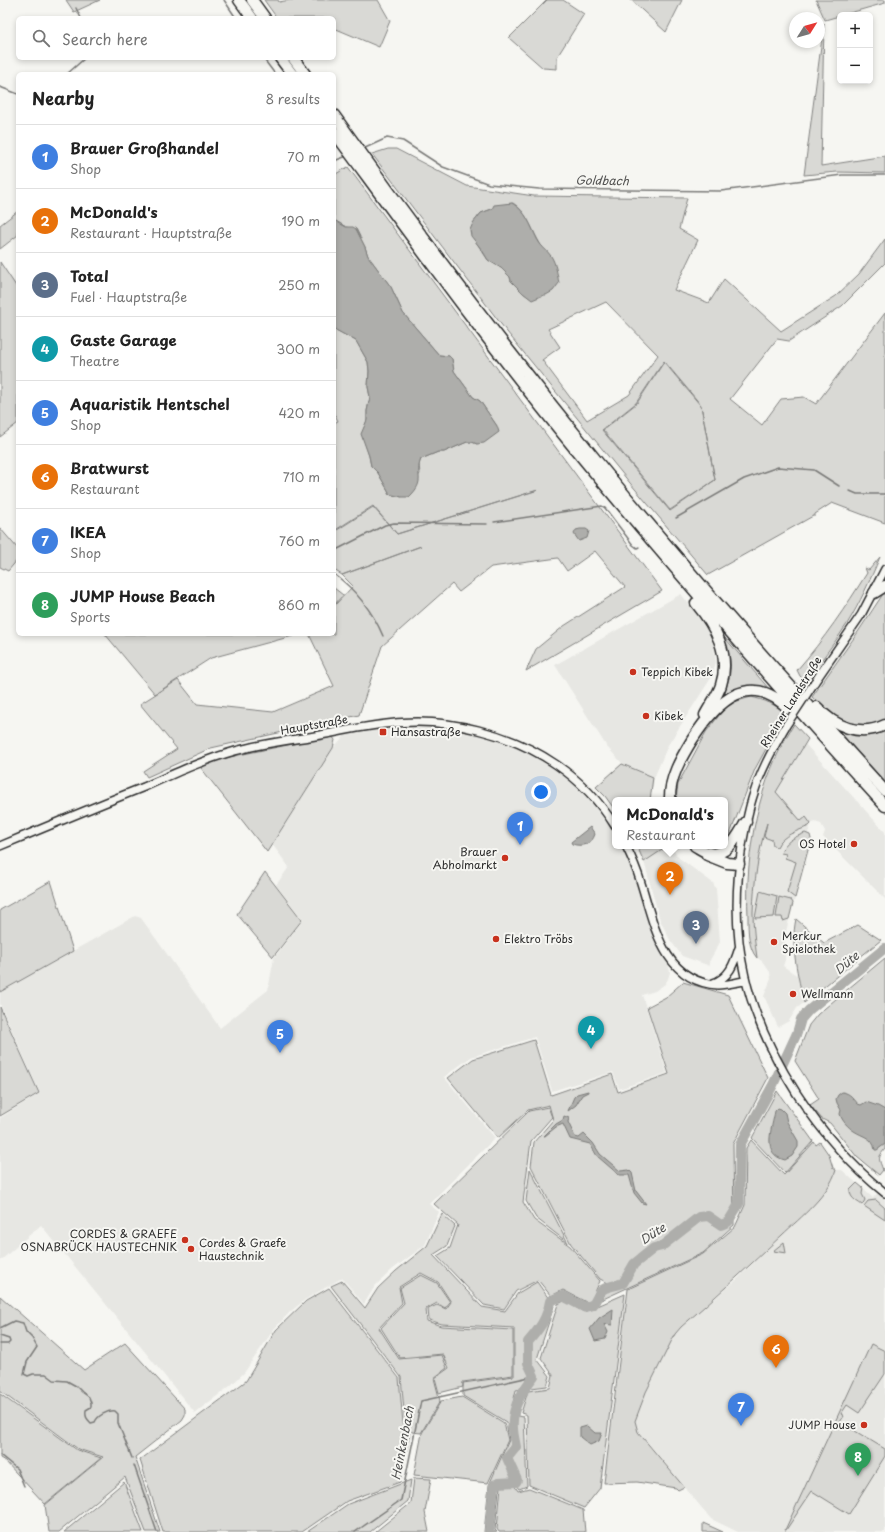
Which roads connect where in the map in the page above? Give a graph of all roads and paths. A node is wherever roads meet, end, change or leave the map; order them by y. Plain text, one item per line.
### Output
1 (239, 0) edge
2 (252, 0) edge
3 (251, 16) edge
4 (264, 16) edge
5 (282, 60) edge
6 (294, 60) edge
7 (290, 72) edge
8 (304, 72) edge
9 (336, 119) edge
10 (336, 134) edge
11 (351, 147) junction
12 (360, 159) junction
13 (668, 560) junction
14 (885, 569) edge
15 (885, 586) edge
16 (874, 593) junction
17 (769, 663) junction
18 (885, 725) edge
19 (697, 732) junction
20 (831, 746) junction
21 (885, 791) edge
22 (670, 797) edge
23 (885, 806) edge
24 (612, 822) edge
25 (746, 822) junction
26 (0, 846) edge
27 (728, 848) edge
28 (627, 849) edge
29 (699, 849) edge
30 (700, 849) edge
31 (726, 849) edge
32 (739, 864) junction
33 (739, 947) junction
34 (745, 981) junction
35 (703, 982) junction
36 (885, 1193) edge

1 - 3 highway
2 - 4 highway
5 - 7 highway
6 - 8 highway
9 - 11 highway
10 - 11 highway
11 - 12 highway
12 - 13 highway
12 - 17 highway
13 - 19 highway
13 - 20 highway
14 - 16 street, Rheiner Landstraße
15 - 16 highway
16 - 25 street, Rheiner Landstraße, bridge
17 - 18 highway
17 - 21 highway
19 - 20 highway
19 - 22 highway
20 - 23 highway
24 - 26 street, Hauptstraße
25 - 27 highway
25 - 32 street, Rheiner Landstraße
28 - 35 street
29 - 32 highway
30 - 31 highway
32 - 33 street, Rheiner Landstraße
33 - 34 street, Rheiner Landstraße
33 - 35 street
34 - 35 street
34 - 36 street, Rheiner Landstraße

